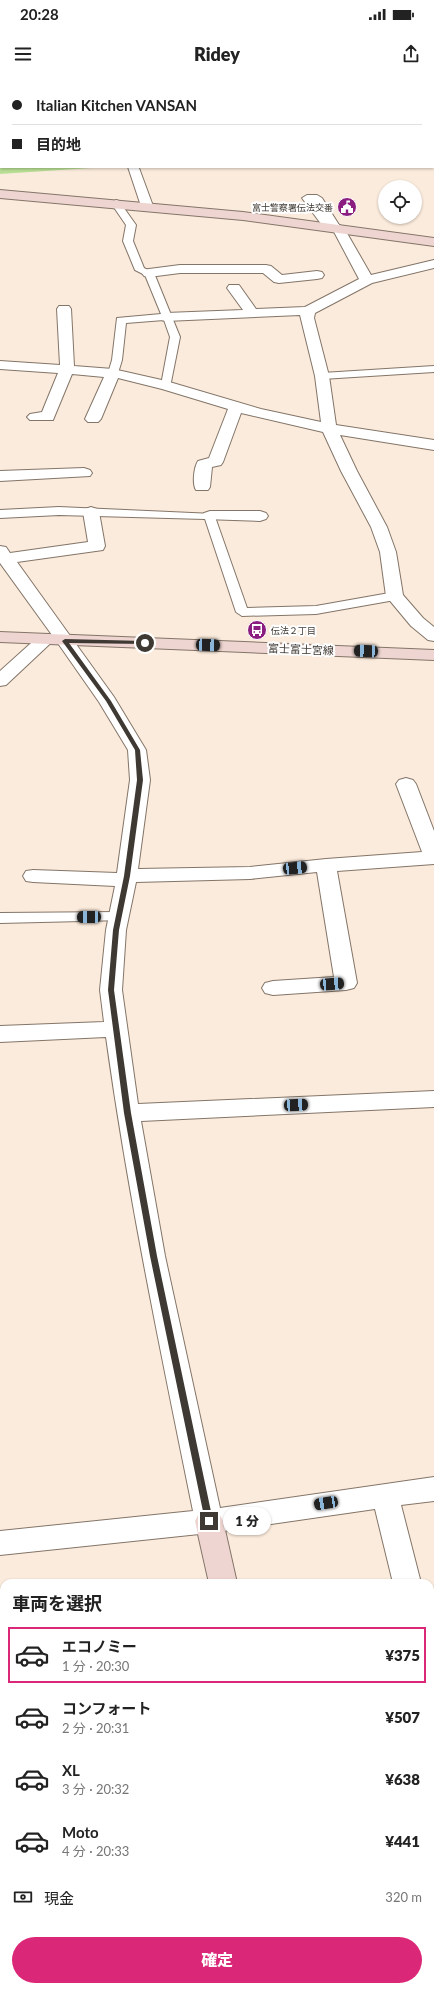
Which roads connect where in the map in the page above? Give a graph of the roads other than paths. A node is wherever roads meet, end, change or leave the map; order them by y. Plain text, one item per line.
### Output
1 (133, 168) dead end
2 (0, 194) edge
3 (116, 203) junction
4 (147, 206) junction
5 (334, 227) junction
6 (434, 242) edge
7 (434, 264) edge
8 (149, 273) junction
9 (317, 275) dead end
10 (367, 280) junction
11 (234, 288) dead end
12 (64, 309) dead end
13 (308, 311) junction
14 (252, 313) junction
15 (166, 317) junction
16 (0, 365) edge
17 (67, 369) junction
18 (434, 369) edge
19 (113, 373) junction
20 (322, 376) junction
21 (166, 385) junction
22 (236, 407) junction
23 (35, 417) dead end
24 (93, 419) dead end
25 (329, 427) junction
26 (434, 445) edge
27 (84, 473) dead end
28 (0, 476) edge
29 (202, 486) dead end
30 (91, 512) junction
31 (0, 514) edge
32 (210, 516) junction
33 (260, 516) dead end
34 (3, 555) edge
35 (395, 596) junction
36 (434, 636) edge
37 (0, 637) edge
38 (56, 640) junction
39 (434, 654) edge
40 (0, 681) edge
41 (406, 784) dead end
42 (434, 857) edge
43 (326, 865) junction
44 (33, 876) dead end
45 (127, 878) junction
46 (119, 917) junction
47 (0, 918) edge
48 (273, 988) dead end
49 (116, 1029) junction
50 (0, 1034) edge
51 (434, 1099) edge
52 (128, 1113) junction
53 (434, 1489) edge
54 (384, 1495) junction
55 (209, 1521) junction
56 (0, 1543) edge
57 (222, 1579) edge
58 (405, 1579) edge

1 - 4 street
2 - 3 street
3 - 4 street
3 - 8 lane
4 - 5 street
5 - 6 street
5 - 10 street
7 - 10 street
8 - 9 street
8 - 15 lane
10 - 13 street
11 - 14 street
12 - 17 street
13 - 14 street
13 - 20 street
14 - 15 street
15 - 19 lane
15 - 21 lane
16 - 17 street
17 - 19 street
17 - 23 street
18 - 20 lane
19 - 21 street
19 - 24 street
20 - 25 street
21 - 22 street
22 - 25 street
22 - 29 street
25 - 26 street
25 - 35 street
27 - 28 street
30 - 31 lane
30 - 32 lane
30 - 34 street
32 - 33 street
32 - 35 lane
34 - 38 street
35 - 36 street
37 - 38 street, 富士富士宮線
38 - 39 street, 富士富士宮線
38 - 40 street
38 - 45 street
41 - 42 street
42 - 43 street
43 - 45 street
43 - 48 street
44 - 45 street
45 - 46 street
46 - 47 lane
46 - 49 street
49 - 50 street
49 - 52 street
51 - 52 street
52 - 55 street
53 - 54 street
54 - 55 street
54 - 58 street
55 - 56 street
55 - 57 street

